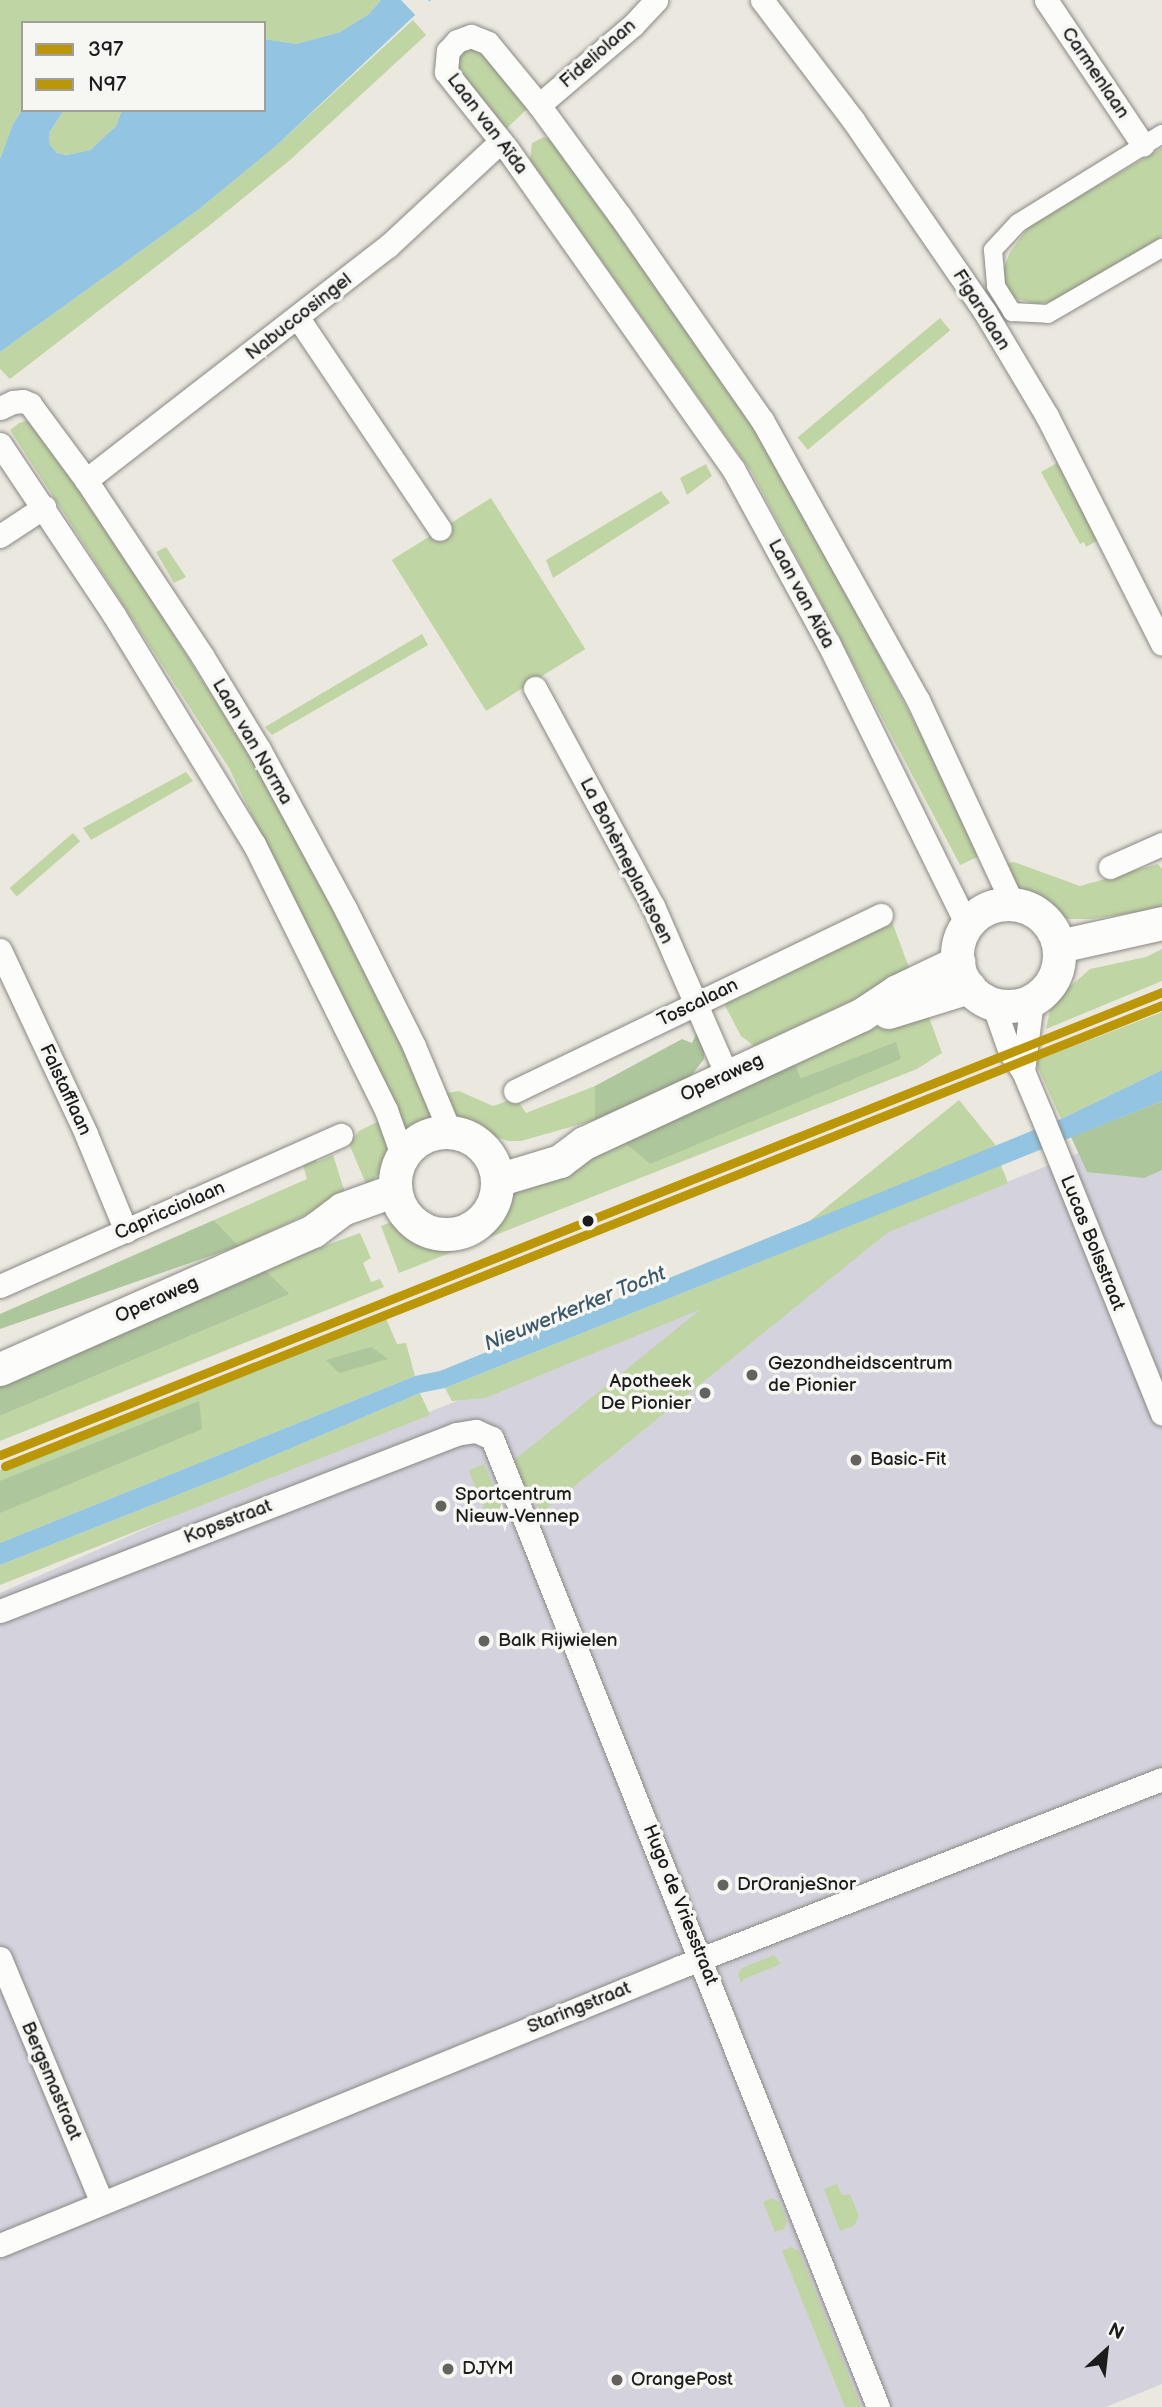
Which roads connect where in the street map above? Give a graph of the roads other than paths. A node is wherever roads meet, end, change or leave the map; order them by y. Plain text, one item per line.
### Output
1 (656, 0) edge
2 (762, 0) edge
3 (1046, 0) edge
4 (539, 105) junction
5 (1153, 139) edge
6 (501, 141) junction
7 (1162, 247) edge
8 (299, 318) junction
9 (0, 408) edge
10 (0, 444) edge
11 (86, 480) junction
12 (44, 507) junction
13 (440, 529) dead end
14 (0, 536) edge
15 (1162, 644) edge
16 (535, 688) dead end
17 (1162, 844) edge
18 (1110, 867) dead end
19 (1013, 905) junction
20 (881, 915) dead end
21 (1162, 923) edge
22 (967, 925) junction
23 (1059, 946) junction
24 (0, 950) edge
25 (973, 985) junction
26 (1031, 1001) junction
27 (695, 1004) junction
28 (1023, 1072) junction
29 (727, 1075) junction
30 (515, 1091) dead end
31 (450, 1132) junction
32 (341, 1135) dead end
33 (402, 1156) junction
34 (493, 1169) junction
35 (399, 1201) junction
36 (126, 1231) junction
37 (0, 1286) edge
38 (0, 1369) edge
39 (1162, 1413) edge
40 (457, 1434) joint
41 (0, 1611) edge
42 (1162, 1779) edge
43 (0, 1958) edge
44 (701, 1959) junction
45 (102, 2203) junction
46 (0, 2245) edge
47 (878, 2407) edge

1 - 4 street, Fideliolaan
2 - 15 street, Figarolaan
3 - 5 street, Carmenlaan
4 - 6 street, Laan van Aïda
4 - 19 street, Laan van Aïda
5 - 7 street
6 - 8 street, Nabuccosingel
6 - 22 street, Laan van Aïda
8 - 11 street, Nabuccosingel
8 - 13 street
9 - 11 street, Laan van Norma
10 - 12 street
11 - 31 street, Laan van Norma
12 - 14 street
12 - 33 street
16 - 27 street, La Bohèmeplantsoen
17 - 18 street
19 - 22 main road
19 - 23 main road
20 - 27 street, Toscalaan
21 - 23 main road
22 - 25 main road
23 - 26 main road
24 - 36 street, Falstafflaan
25 - 26 main road
25 - 28 street, Lucas Bolsstraat
25 - 29 main road, Operaweg
26 - 28 street, Lucas Bolsstraat
27 - 29 street, La Bohèmeplantsoen
27 - 30 street, Toscalaan
28 - 39 street, Lucas Bolsstraat
29 - 34 main road, Operaweg
31 - 33 main road
31 - 34 main road
32 - 36 street, Capricciolaan
33 - 35 main road
34 - 35 main road
35 - 38 main road, Operaweg
36 - 37 street, Capricciolaan
40 - 41 street, Kopsstraat
40 - 44 street, Hugo de Vriesstraat
42 - 44 street, Staringstraat
43 - 45 street, Bergsmastraat
44 - 45 street, Staringstraat
44 - 47 street, Hugo de Vriesstraat
45 - 46 street, Staringstraat

